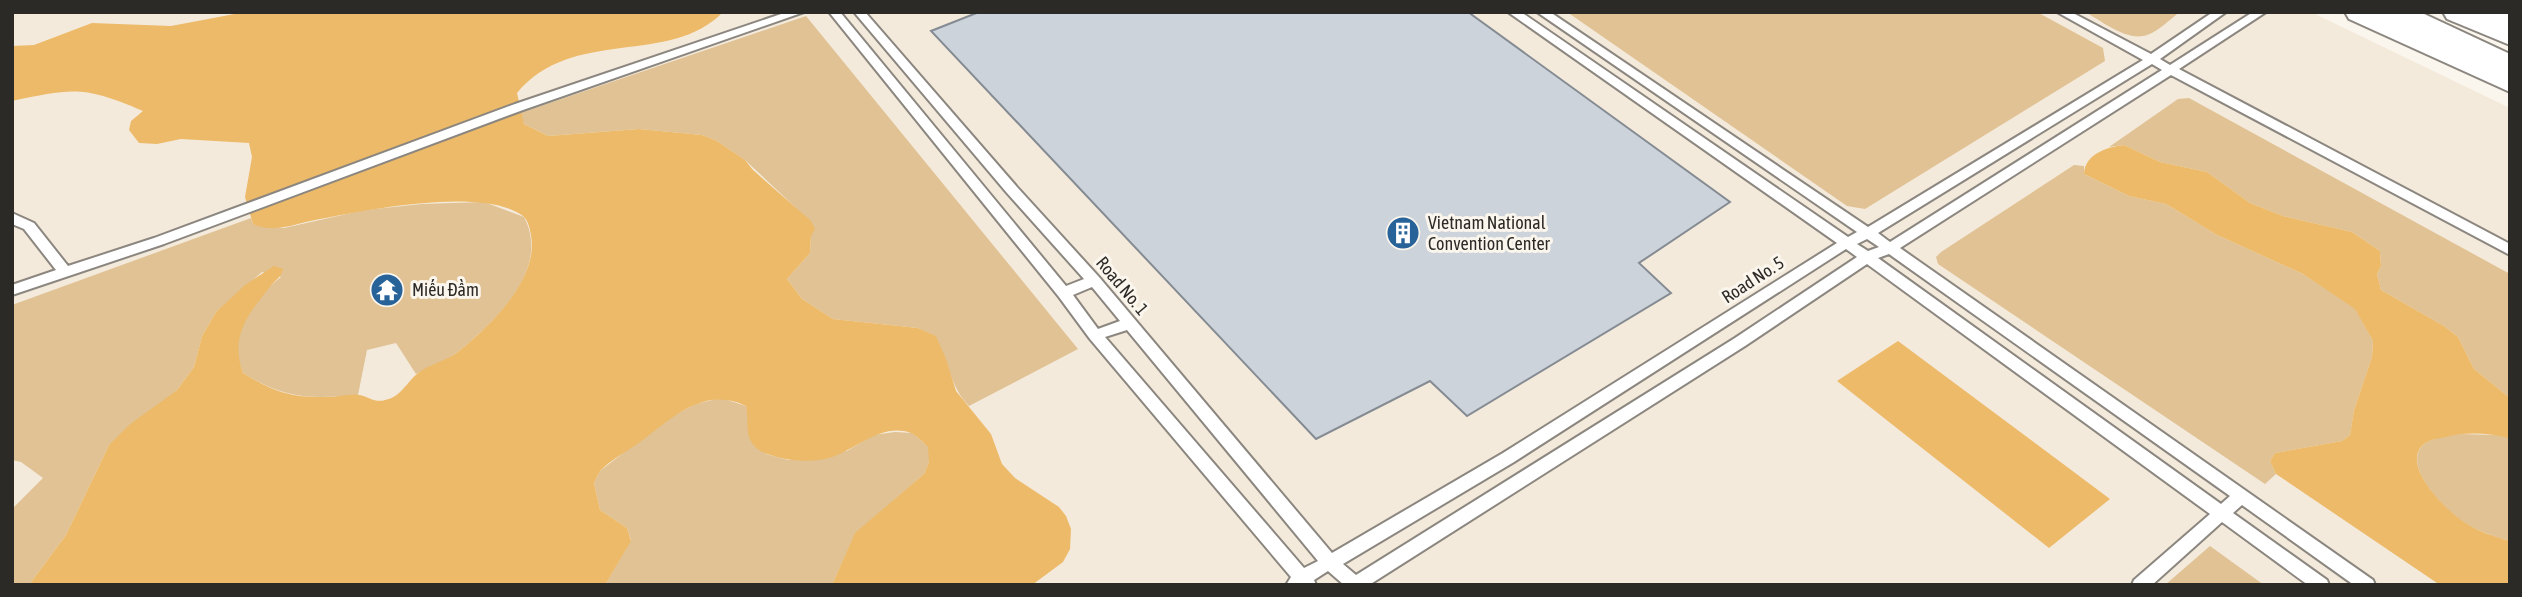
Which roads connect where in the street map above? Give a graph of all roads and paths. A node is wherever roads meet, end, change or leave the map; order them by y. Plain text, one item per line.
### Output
1 (799, 12) edge
2 (834, 12) edge
3 (859, 12) edge
4 (1513, 12) edge
5 (1542, 12) edge
6 (2062, 12) edge
7 (2221, 12) edge
8 (2261, 12) edge
9 (2360, 12) edge
10 (2395, 12) edge
11 (2458, 12) edge
12 (2486, 12) edge
13 (2510, 23) edge
14 (2510, 36) edge
15 (2152, 59) junction
16 (2510, 66) edge
17 (2171, 69) junction
18 (917, 79) junction
19 (2510, 82) edge
20 (895, 87) junction
21 (942, 108) junction
22 (918, 116) junction
23 (1012, 190) junction
24 (990, 202) junction
25 (1036, 216) junction
26 (12, 218) edge
27 (1011, 228) junction
28 (1868, 233) junction
29 (1845, 243) junction
30 (1890, 248) junction
31 (2510, 250) edge
32 (1867, 257) junction
33 (66, 273) junction
34 (1094, 281) junction
35 (12, 290) edge
36 (1064, 293) junction
37 (1128, 324) junction
38 (1095, 335) junction
39 (2241, 496) junction
40 (2222, 513) junction
41 (1330, 563) junction
42 (1302, 582) edge
43 (1355, 585) edge
44 (2140, 585) edge
45 (2321, 585) edge
46 (2367, 585) edge

1 - 33 lane
2 - 20 lane
3 - 18 lane, Road No. 1
4 - 29 lane
5 - 28 lane
6 - 15 lane
7 - 15 lane, Road No. 5
8 - 17 lane
9 - 19 main road
10 - 16 main road
11 - 14 main road
12 - 13 main road
15 - 17 lane
15 - 28 lane, Road No. 5
17 - 30 lane
17 - 31 lane
18 - 20 lane
18 - 21 lane, Road No. 1
20 - 22 lane
21 - 22 lane
21 - 23 lane, Road No. 1
22 - 24 lane
23 - 24 lane
23 - 25 lane, Road No. 1
24 - 27 lane
25 - 27 lane
25 - 34 lane, Road No. 1
26 - 33 lane
27 - 36 lane
28 - 29 lane, Road No. 5
28 - 30 lane
29 - 32 lane
29 - 41 lane, Road No. 5
30 - 32 lane
30 - 39 lane
32 - 40 lane
32 - 43 lane
33 - 35 lane
34 - 36 lane
34 - 37 lane, Road No. 1
36 - 38 lane
37 - 38 lane
37 - 41 lane, Road No. 1
38 - 42 lane
39 - 40 lane
39 - 46 lane
40 - 44 lane
40 - 45 lane
41 - 42 lane, Road No. 5
41 - 43 lane, Road No. 1

